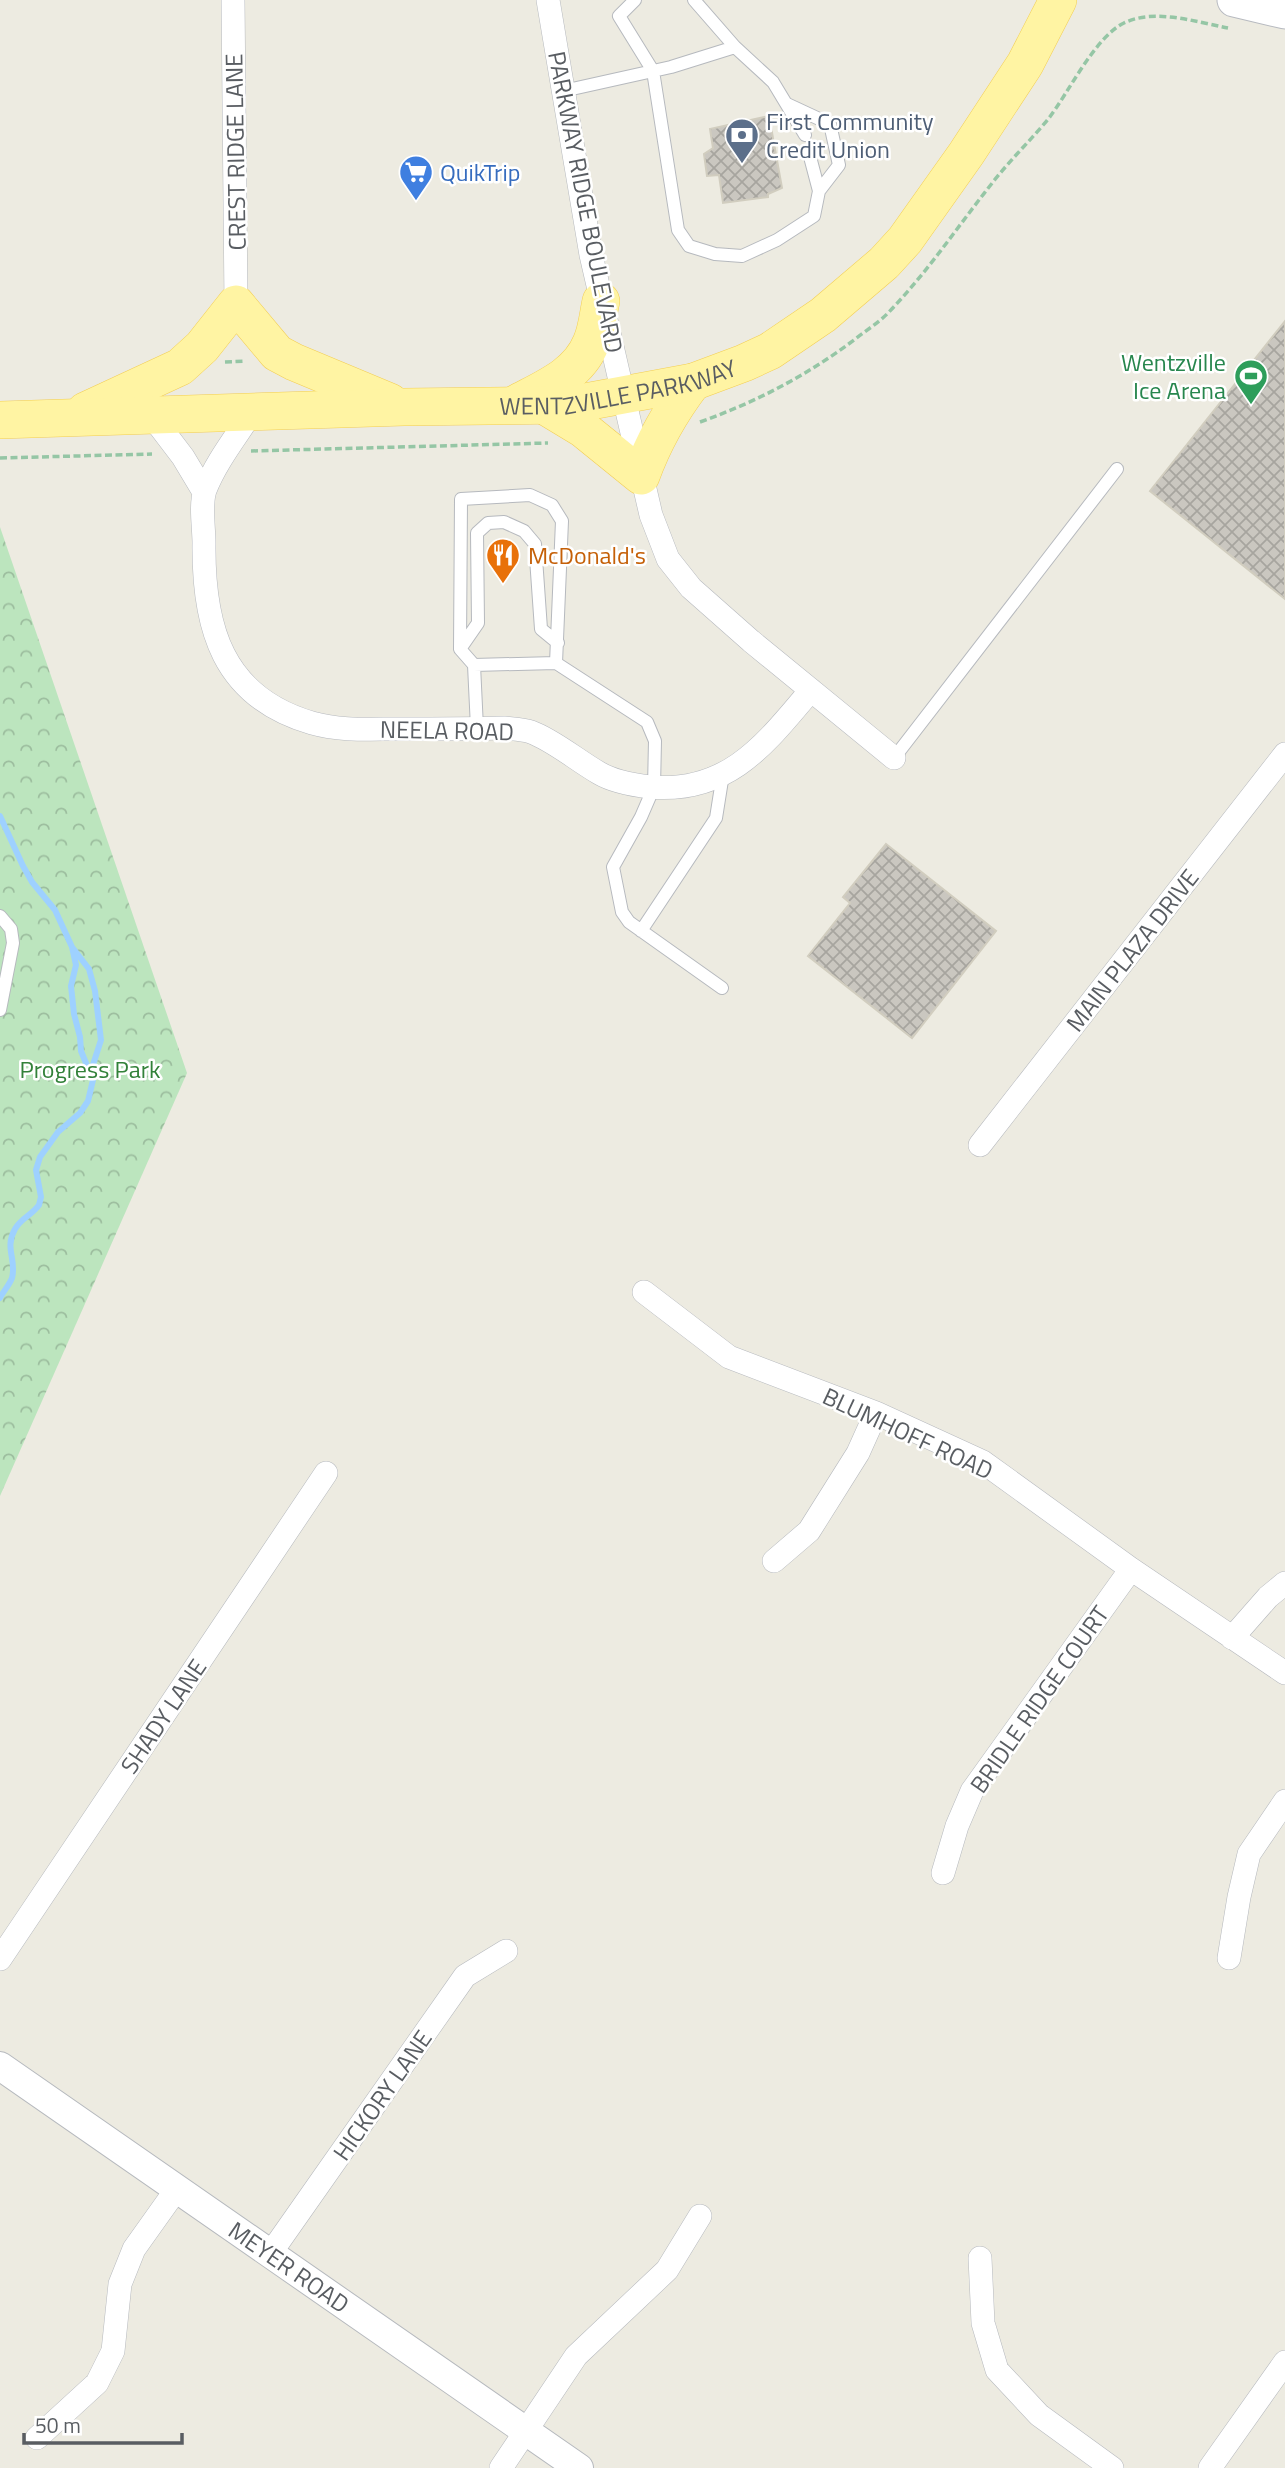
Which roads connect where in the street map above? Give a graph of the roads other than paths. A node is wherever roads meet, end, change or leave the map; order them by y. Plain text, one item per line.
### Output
1 (233, 0) edge
2 (548, 0) edge
3 (635, 0) edge
4 (694, 0) edge
5 (1058, 0) edge
6 (1285, 12) edge
7 (1232, 14) edge
8 (735, 47) junction
9 (653, 71) junction
10 (563, 91) junction
11 (786, 103) junction
12 (805, 135) dead end
13 (809, 153) dead end
14 (819, 191) junction
15 (601, 301) junction
16 (236, 304) junction
17 (693, 382) junction
18 (623, 396) junction
19 (529, 406) junction
20 (404, 407) junction
21 (252, 412) junction
22 (151, 415) junction
23 (72, 418) junction
24 (0, 420) edge
25 (1117, 469) dead end
26 (641, 475) junction
27 (204, 492) junction
28 (558, 643) junction
29 (460, 649) junction
30 (556, 663) junction
31 (474, 665) junction
32 (811, 690) junction
33 (477, 729) junction
34 (1285, 754) edge
35 (894, 758) joint
36 (723, 774) junction
37 (654, 787) junction
38 (0, 916) edge
39 (641, 931) junction
40 (722, 988) dead end
41 (0, 1010) edge
42 (980, 1145) dead end
43 (645, 1292) dead end
44 (876, 1413) junction
45 (326, 1473) dead end
46 (774, 1561) dead end
47 (1130, 1569) junction
48 (1285, 1583) edge
49 (1232, 1638) junction
50 (1285, 1673) edge
51 (1285, 1801) edge
52 (943, 1873) dead end
53 (506, 1951) dead end
54 (1229, 1958) dead end
55 (0, 1959) edge
56 (0, 2066) edge
57 (177, 2190) junction
58 (700, 2216) dead end
59 (270, 2254) junction
60 (980, 2258) dead end
61 (1285, 2362) edge
62 (526, 2432) junction
63 (37, 2438) dead end
64 (501, 2468) edge
65 (579, 2468) edge
66 (1112, 2468) edge
67 (1210, 2468) edge

1 - 16 street, CREST RIDGE LANE
2 - 10 street, PARKWAY RIDGE BOULEVARD
3 - 9 lane
4 - 8 lane
5 - 17 main road, WENTZVILLE PARKWAY
6 - 7 main road
8 - 9 lane
8 - 11 lane
9 - 10 lane
9 - 14 lane
10 - 15 street, PARKWAY RIDGE BOULEVARD
11 - 12 lane
11 - 14 lane
13 - 14 lane
15 - 18 street, PARKWAY RIDGE BOULEVARD
15 - 19 main road
16 - 20 main road
16 - 23 main road
17 - 18 main road, WENTZVILLE PARKWAY
17 - 26 main road
18 - 19 main road, WENTZVILLE PARKWAY
18 - 26 street, PARKWAY RIDGE BOULEVARD
19 - 20 main road, WENTZVILLE PARKWAY
19 - 26 main road
20 - 21 main road, WENTZVILLE PARKWAY
21 - 22 main road, WENTZVILLE PARKWAY
21 - 27 street, NEELA ROAD
22 - 23 main road, WENTZVILLE PARKWAY
22 - 27 street
23 - 24 main road, WENTZVILLE PARKWAY
25 - 35 lane
26 - 32 street, PARKWAY RIDGE BOULEVARD
27 - 33 street, NEELA ROAD
28 - 29 lane
28 - 29 lane
28 - 30 lane
29 - 31 lane
30 - 31 lane
30 - 37 lane
31 - 33 lane
32 - 35 street, PARKWAY RIDGE BOULEVARD
32 - 36 street, NEELA ROAD
33 - 37 street, NEELA ROAD
34 - 42 street, MAIN PLAZA DRIVE
36 - 37 street, NEELA ROAD
36 - 39 lane
37 - 39 lane
38 - 41 lane
39 - 40 lane
43 - 44 street, BLUMHOFF ROAD
44 - 46 street
44 - 47 street, BLUMHOFF ROAD
45 - 55 street, SHADY LANE
47 - 49 street, BLUMHOFF ROAD
47 - 52 street, BRIDLE RIDGE COURT
48 - 49 street
49 - 50 street, BLUMHOFF ROAD
51 - 54 street
53 - 59 street, HICKORY LANE
56 - 57 street, MEYER ROAD
57 - 59 street, MEYER ROAD
57 - 63 street
58 - 62 street
59 - 62 street, MEYER ROAD
60 - 66 street
61 - 67 street
62 - 64 street
62 - 65 street, MEYER ROAD

